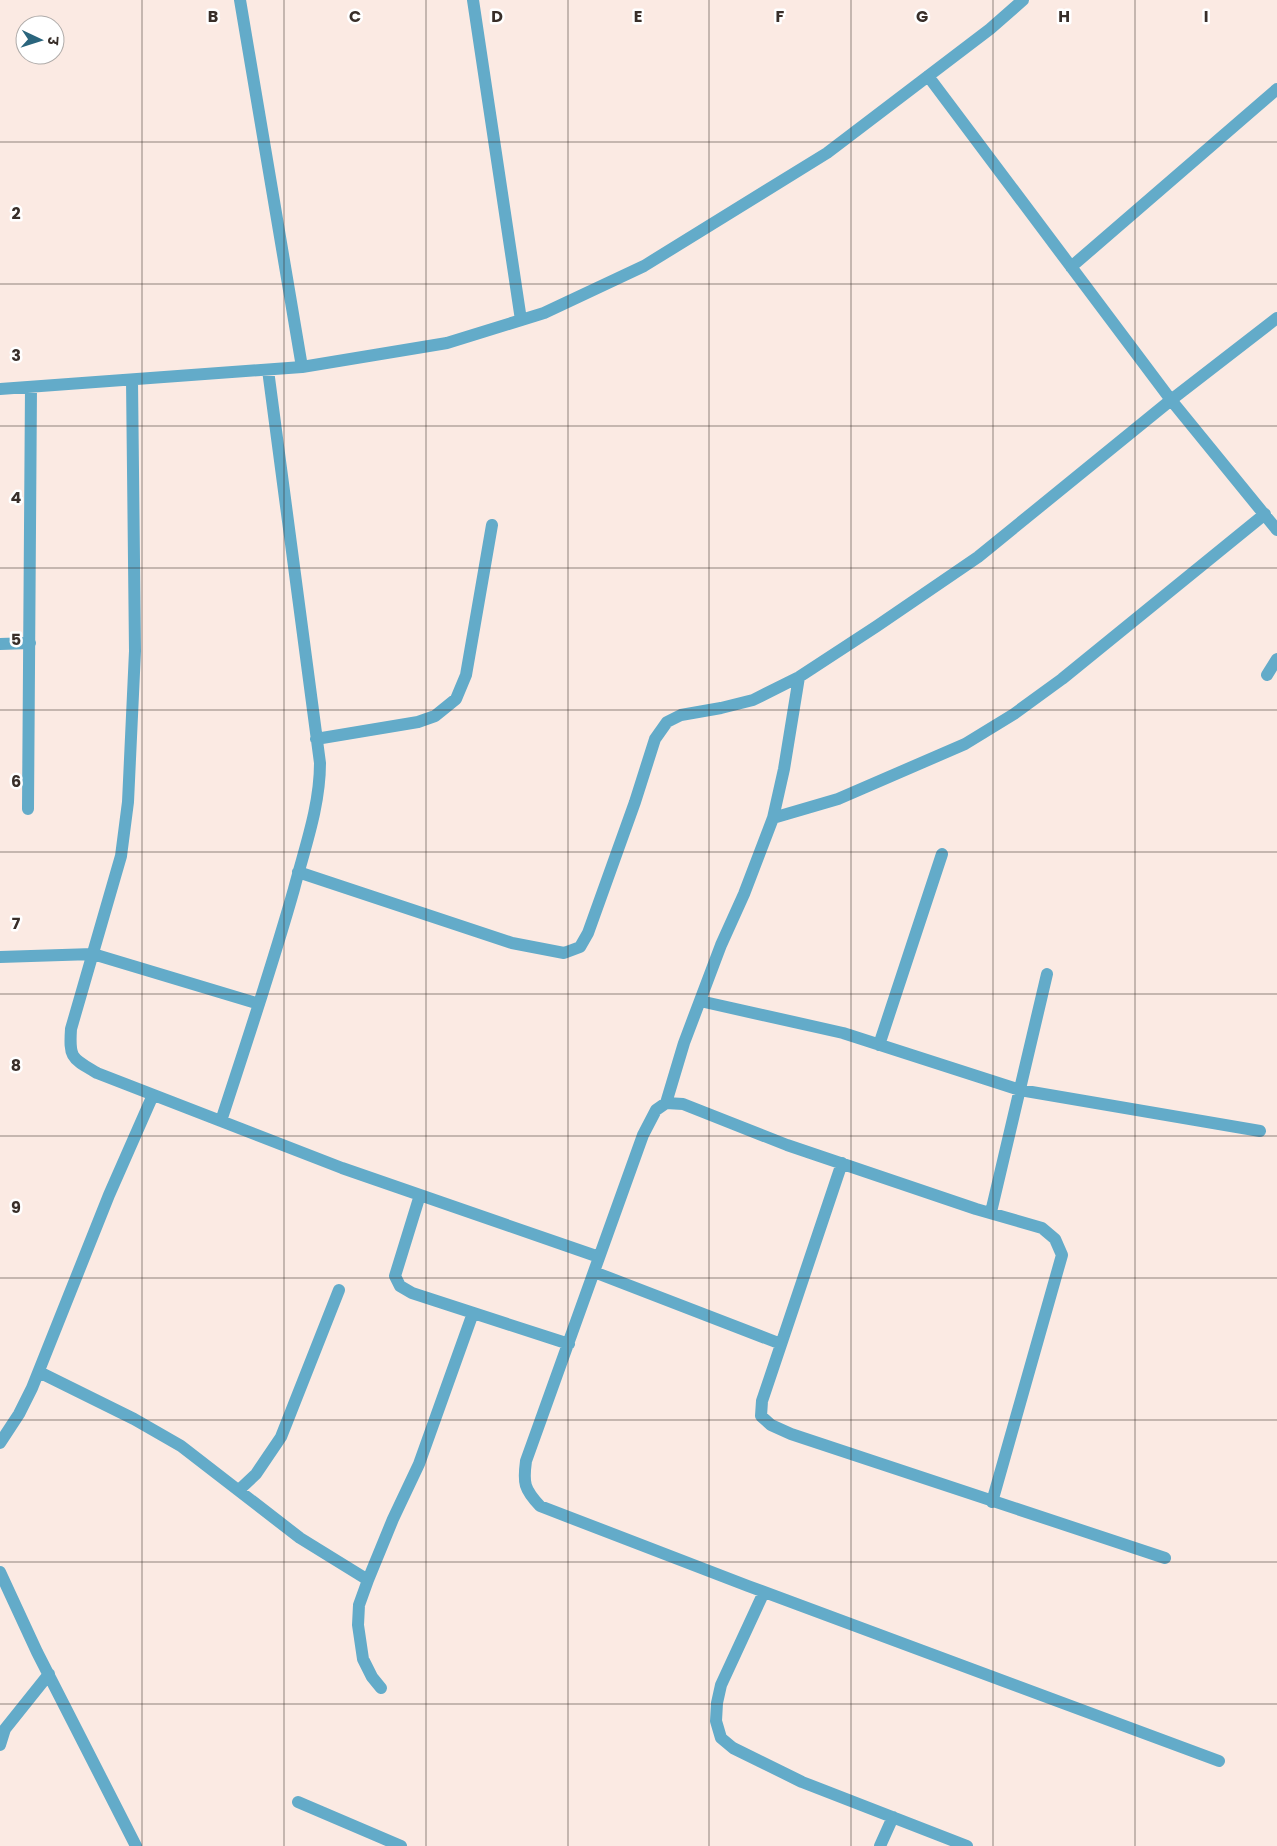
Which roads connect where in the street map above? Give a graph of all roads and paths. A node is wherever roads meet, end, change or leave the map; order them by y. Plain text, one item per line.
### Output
1 (240, 0) edge
2 (1022, 0) edge
3 (477, 2) edge
4 (928, 76) junction
5 (1277, 89) edge
6 (1071, 267) junction
7 (1277, 318) edge
8 (521, 320) junction
9 (302, 368) junction
10 (268, 370) junction
11 (132, 380) junction
12 (31, 387) junction
13 (0, 389) edge
14 (1171, 400) junction
15 (1264, 514) junction
16 (492, 525) dead end
17 (1277, 530) edge
18 (30, 643) junction
19 (0, 644) edge
20 (1277, 659) edge
21 (1267, 675) dead end
22 (799, 677) junction
23 (316, 739) junction
24 (28, 809) dead end
25 (773, 818) junction
26 (942, 854) dead end
27 (298, 872) junction
28 (93, 954) junction
29 (0, 957) edge
30 (1047, 974) dead end
31 (700, 1001) junction
32 (259, 1004) junction
33 (879, 1045) junction
34 (1020, 1090) junction
35 (153, 1095) junction
36 (666, 1103) junction
37 (221, 1121) junction
38 (1260, 1131) dead end
39 (842, 1163) junction
40 (420, 1195) junction
41 (991, 1212) junction
42 (599, 1258) junction
43 (594, 1272) junction
44 (339, 1290) dead end
45 (473, 1313) junction
46 (569, 1344) junction
47 (781, 1344) junction
48 (39, 1372) junction
49 (0, 1443) edge
50 (238, 1490) junction
51 (992, 1502) junction
52 (1165, 1558) dead end
53 (0, 1572) edge
54 (368, 1580) junction
55 (764, 1592) junction
56 (0, 1598) edge
57 (14, 1602) junction
58 (49, 1674) junction
59 (381, 1688) dead end
60 (0, 1745) edge
61 (1219, 1761) dead end
62 (298, 1802) dead end
63 (893, 1817) junction
64 (136, 1846) edge
65 (401, 1846) edge
66 (880, 1846) edge
67 (967, 1846) edge

1 - 9 street
2 - 4 street
3 - 8 street
4 - 6 street
4 - 8 street
5 - 6 street
6 - 14 street
7 - 14 street
8 - 9 street
9 - 10 street
10 - 11 street
10 - 23 street
11 - 12 street
11 - 28 street
12 - 13 street
12 - 18 street
14 - 15 street
14 - 22 street
15 - 17 street
15 - 25 street
16 - 23 street
18 - 19 street
18 - 24 street
20 - 21 street
22 - 25 street
22 - 27 street
23 - 27 street
25 - 31 street
26 - 33 street
27 - 32 street
28 - 29 street
28 - 32 street
28 - 35 street
30 - 34 street
31 - 33 street
31 - 36 street
32 - 37 street
33 - 34 street
34 - 38 street
34 - 41 street
35 - 37 street
35 - 48 street
36 - 39 street
36 - 42 street
37 - 40 street
39 - 41 street
39 - 47 street
40 - 42 street
40 - 45 street
41 - 51 street
42 - 43 street
43 - 46 street
43 - 47 street
44 - 50 street
45 - 46 street
45 - 54 street
46 - 55 street
47 - 51 street
48 - 49 street
48 - 50 street
50 - 54 street
51 - 52 street
53 - 57 street
54 - 59 street
55 - 61 street
55 - 63 street
56 - 57 street
57 - 58 street
58 - 60 street
58 - 64 street
62 - 65 street
63 - 66 street
63 - 67 street

